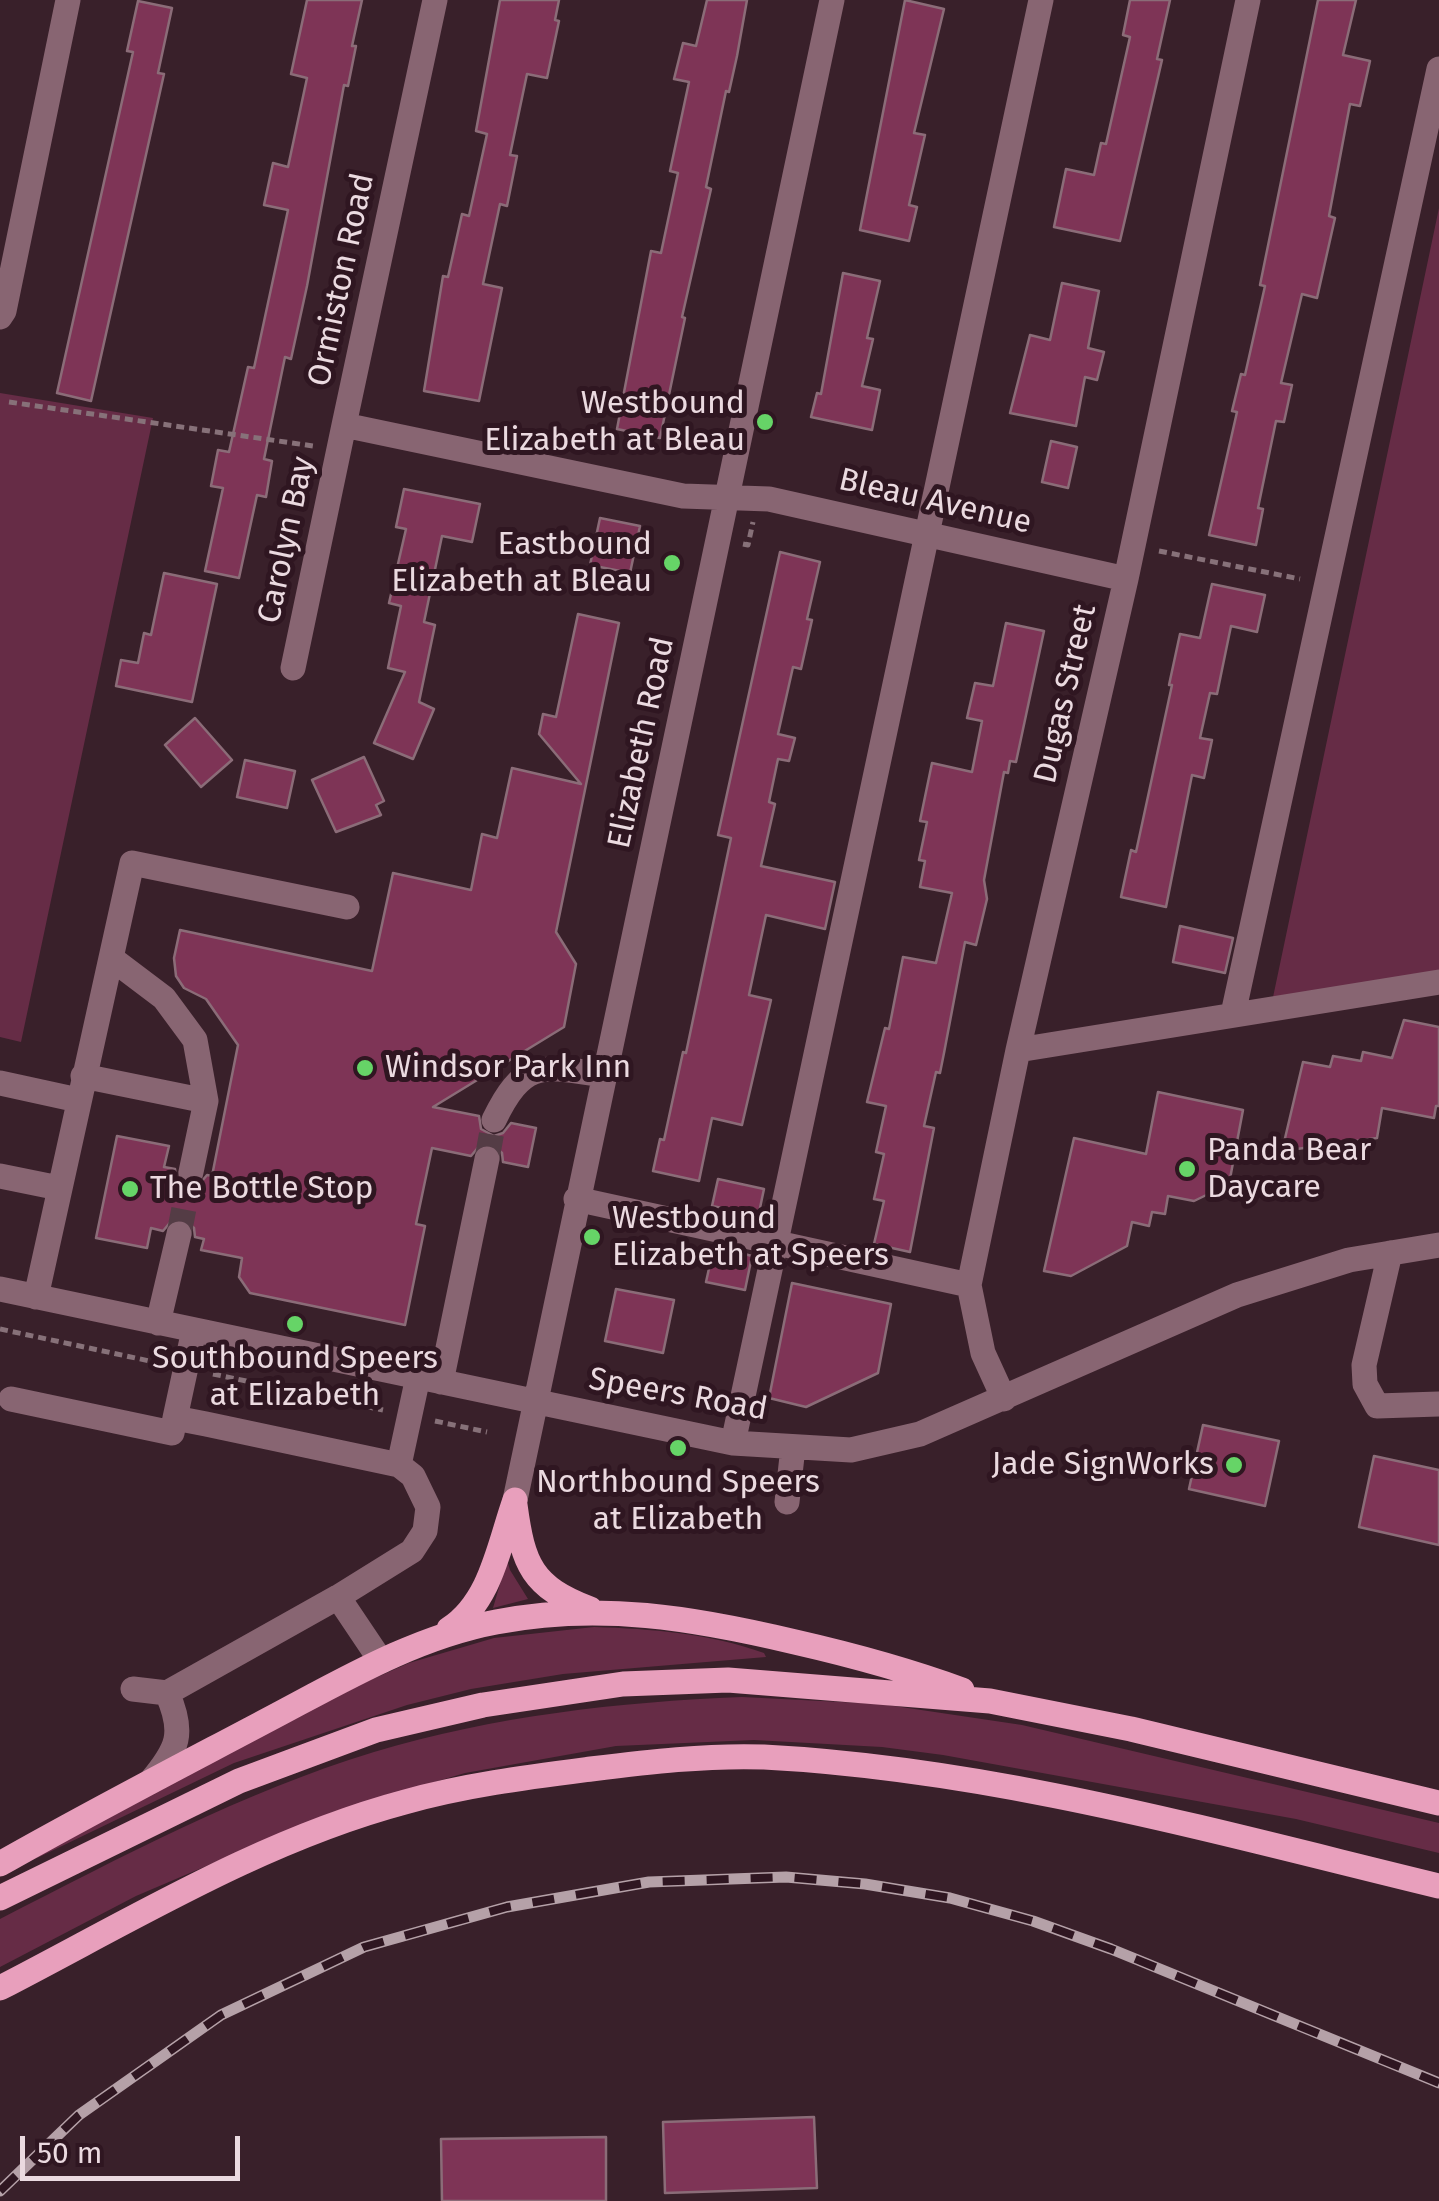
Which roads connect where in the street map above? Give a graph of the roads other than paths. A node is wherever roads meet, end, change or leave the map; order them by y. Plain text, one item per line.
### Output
1 (68, 0) edge
2 (435, 0) edge
3 (832, 0) edge
4 (1042, 0) edge
5 (1248, 0) edge
6 (1439, 69) edge
7 (0, 317) edge
8 (344, 425) junction
9 (729, 496) junction
10 (927, 532) junction
11 (1126, 579) junction
12 (293, 668) dead end
13 (347, 907) dead end
14 (111, 958) junction
15 (1439, 982) edge
16 (1233, 1014) junction
17 (1018, 1050) junction
18 (603, 1075) junction
19 (0, 1082) edge
20 (81, 1088) junction
21 (206, 1101) junction
22 (494, 1120) tunnel mouth
23 (486, 1159) tunnel mouth
24 (191, 1172) tunnel mouth
25 (0, 1176) edge
26 (59, 1188) junction
27 (576, 1198) junction
28 (178, 1234) tunnel mouth
29 (774, 1242) junction
30 (1439, 1245) edge
31 (1390, 1253) junction
32 (969, 1284) junction
33 (0, 1289) edge
34 (36, 1297) junction
35 (158, 1323) junction
36 (194, 1330) junction
37 (429, 1380) junction
38 (1004, 1398) junction
39 (11, 1400) dead end
40 (537, 1402) junction
41 (1439, 1404) edge
42 (175, 1418) junction
43 (732, 1444) junction
44 (793, 1447) junction
45 (399, 1464) junction
46 (515, 1500) junction
47 (787, 1502) dead end
48 (338, 1598) junction
49 (595, 1611) junction
50 (433, 1640) junction
51 (382, 1660) junction
52 (133, 1689) dead end
53 (167, 1693) junction
54 (990, 1701) junction
55 (151, 1781) junction
56 (1439, 1803) edge
57 (0, 1864) edge
58 (1439, 1886) edge
59 (0, 1898) edge
60 (0, 1988) edge

1 - 7 street
2 - 8 street, Ormiston Road
3 - 9 street, Elizabeth Road
4 - 10 street
5 - 11 street, Dugas Street
6 - 16 street
8 - 9 street, Ormiston Road
8 - 12 street, Carolyn Bay
9 - 10 street, Bleau Avenue
9 - 18 street, Elizabeth Road
10 - 11 street, Bleau Avenue
10 - 29 street
11 - 17 street, Dugas Street
13 - 14 street
14 - 20 street
14 - 21 street
15 - 16 street
16 - 17 street
17 - 32 street, Dugas Street
18 - 22 street
18 - 27 street, Elizabeth Road
19 - 20 street
20 - 21 street
20 - 26 street
21 - 24 street
23 - 37 street
25 - 26 street
26 - 34 street
27 - 29 street
27 - 40 street, Elizabeth Road
28 - 35 street
29 - 32 street
29 - 43 street
30 - 31 street, Speers Road
31 - 38 street, Speers Road
31 - 41 street
32 - 38 street, Dugas Street
33 - 34 street, Speers Road
34 - 35 street, Speers Road
35 - 36 street, Speers Road
36 - 37 street, Speers Road
36 - 42 street
37 - 40 street, Speers Road
37 - 45 street
38 - 44 street, Speers Road
39 - 42 street
40 - 43 street, Speers Road
40 - 46 street, Elizabeth Road
42 - 45 street
43 - 44 street, Speers Road
44 - 47 street
45 - 48 street
46 - 49 main road
46 - 50 main road
48 - 51 street
48 - 53 street
49 - 50 main road
49 - 54 main road
50 - 51 main road
51 - 55 main road
52 - 53 street
53 - 55 street
54 - 56 main road
54 - 59 main road
55 - 57 main road
58 - 60 main road

